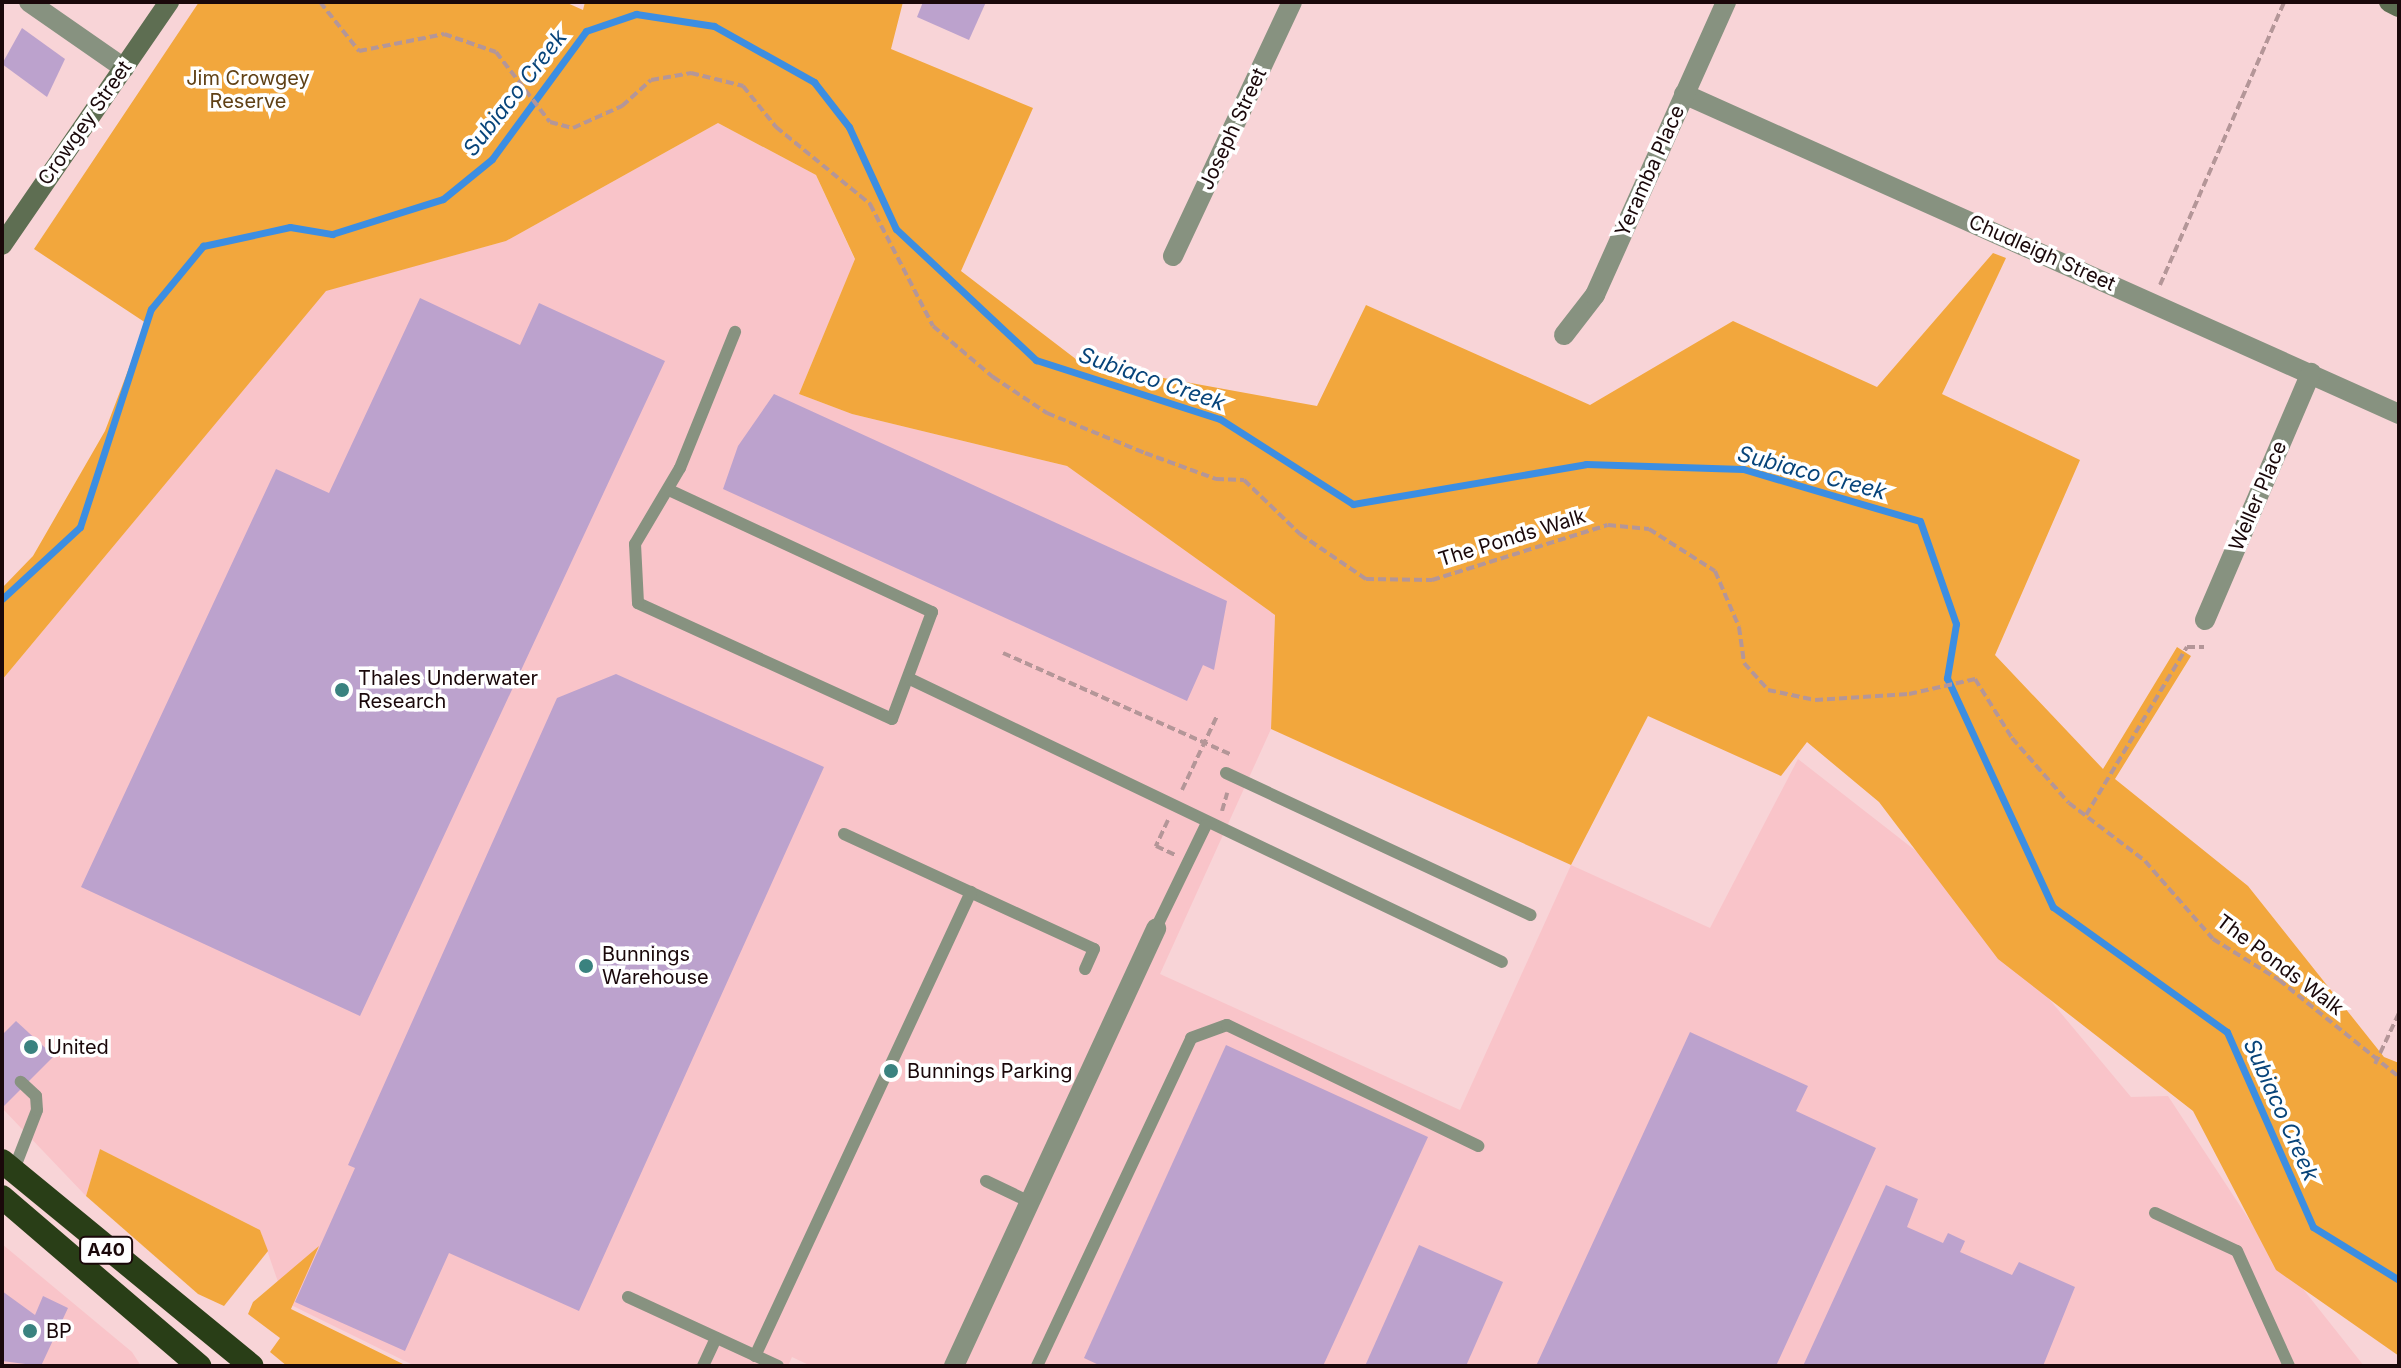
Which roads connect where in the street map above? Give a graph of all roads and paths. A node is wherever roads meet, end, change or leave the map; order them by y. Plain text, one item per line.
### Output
1 (29, 2) edge
2 (169, 2) edge
3 (320, 2) edge
4 (1292, 2) edge
5 (1726, 2) edge
6 (2284, 2) edge
7 (2389, 2) edge
8 (2399, 7) edge
9 (124, 68) junction
10 (1684, 94) junction
11 (2, 245) edge
12 (1173, 256) dead end
13 (2152, 302) junction
14 (735, 332) dead end
15 (1564, 335) dead end
16 (2311, 373) junction
17 (2399, 414) edge
18 (669, 490) junction
19 (2205, 620) dead end
20 (2204, 647) dead end
21 (1003, 653) dead end
22 (910, 679) junction
23 (1230, 775) junction
24 (2086, 815) junction
25 (1211, 827) junction
26 (844, 834) dead end
27 (971, 892) junction
28 (1531, 915) dead end
29 (1156, 928) joint
30 (1502, 962) dead end
31 (1085, 969) dead end
32 (2399, 1013) edge
33 (2375, 1064) junction
34 (2399, 1077) edge
35 (21, 1082) dead end
36 (1478, 1146) dead end
37 (7, 1166) edge
38 (986, 1181) dead end
39 (2, 1197) edge
40 (1030, 1202) junction
41 (2155, 1213) dead end
42 (628, 1297) dead end
43 (211, 1336) junction
44 (716, 1338) junction
45 (755, 1356) junction
46 (193, 1364) edge
47 (252, 1366) edge
48 (703, 1366) edge
49 (778, 1366) edge
50 (954, 1366) edge
51 (1037, 1366) edge
52 (2289, 1366) edge

1 - 9 street
2 - 9 street, Crowgey Street
3 - 24 path, The Ponds Walk
4 - 12 street, Joseph Street
5 - 10 street, Yeramba Place
6 - 13 path
7 - 8 street
9 - 11 street, Crowgey Street
10 - 13 street, Chudleigh Street
10 - 15 street, Yeramba Place
13 - 16 street, Chudleigh Street
14 - 18 lane
16 - 17 street, Chudleigh Street
16 - 19 street, Weller Place
18 - 22 lane
18 - 22 lane
20 - 24 path
21 - 23 path
22 - 25 lane
23 - 25 path
23 - 28 lane
24 - 33 path, The Ponds Walk
25 - 29 lane
25 - 30 lane
26 - 27 lane
27 - 31 lane
27 - 45 lane
29 - 40 street
32 - 33 path
33 - 34 path, The Ponds Walk
35 - 37 lane
36 - 51 lane
37 - 43 highway, A40
38 - 40 lane
39 - 46 highway, A40
40 - 50 street
41 - 52 lane
42 - 44 lane
43 - 46 highway
43 - 47 highway, A40
44 - 45 lane
44 - 48 lane
45 - 49 lane

